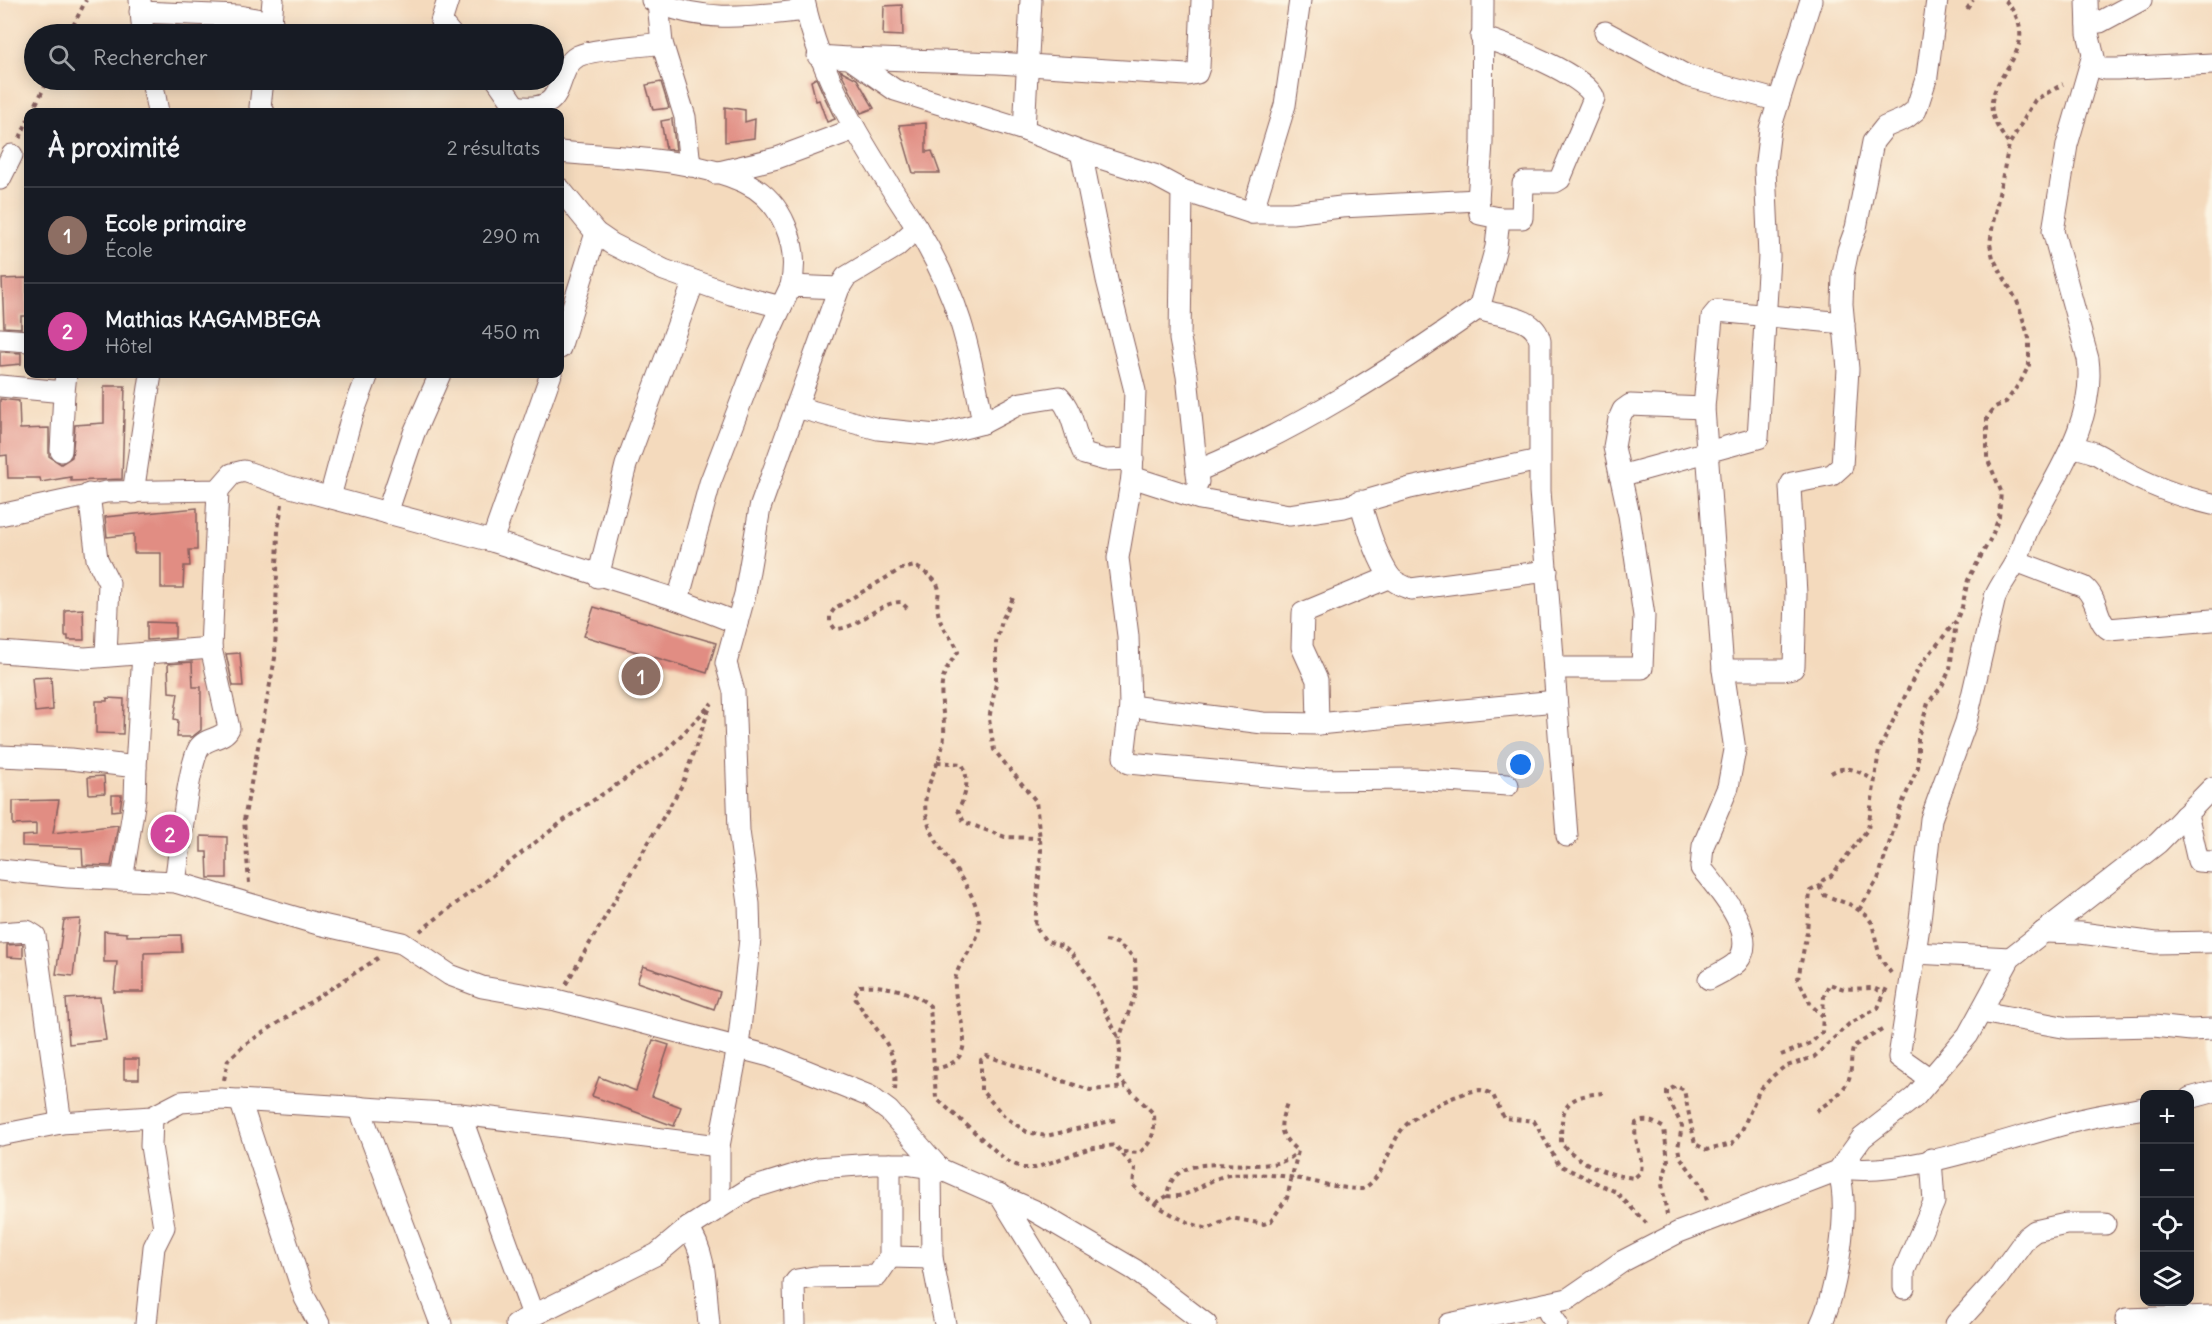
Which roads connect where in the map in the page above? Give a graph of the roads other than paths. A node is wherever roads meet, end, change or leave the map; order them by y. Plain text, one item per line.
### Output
1 (273, 0) edge
2 (448, 0) edge
3 (1031, 0) edge
4 (1202, 0) edge
5 (1300, 0) edge
6 (1483, 0) edge
7 (1810, 0) edge
8 (1937, 0) edge
9 (2087, 0) edge
10 (2141, 0) edge
11 (655, 1) edge
12 (805, 5) edge
13 (140, 6) edge
14 (142, 24) edge
15 (260, 24) edge
16 (271, 24) edge
17 (442, 24) edge
18 (2088, 24) junction
19 (1605, 32) dead end
20 (1481, 37) junction
21 (662, 43) junction
22 (819, 56) junction
23 (849, 58) junction
24 (2091, 64) junction
25 (2212, 64) edge
26 (1026, 65) junction
27 (564, 78) edge
28 (154, 90) edge
29 (262, 90) edge
30 (502, 90) edge
31 (559, 90) edge
32 (1779, 101) junction
33 (157, 108) edge
34 (261, 108) edge
35 (511, 108) edge
36 (539, 108) edge
37 (855, 129) junction
38 (1024, 130) junction
39 (564, 152) edge
40 (1081, 152) junction
41 (12, 155) dead end
42 (690, 166) junction
43 (714, 173) junction
44 (0, 179) edge
45 (1182, 190) junction
46 (564, 194) edge
47 (1478, 200) junction
48 (1252, 213) junction
49 (1499, 218) junction
50 (917, 228) junction
51 (596, 232) junction
52 (694, 281) junction
53 (791, 286) junction
54 (839, 288) junction
55 (781, 307) junction
56 (1480, 307) junction
57 (1766, 315) junction
58 (1844, 323) junction
59 (564, 335) edge
60 (0, 339) edge
61 (24, 341) edge
62 (150, 378) edge
63 (366, 378) edge
64 (438, 378) edge
65 (550, 378) edge
66 (65, 383) edge
67 (0, 386) edge
68 (796, 407) junction
69 (1704, 408) junction
70 (983, 423) junction
71 (2071, 447) junction
72 (61, 451) dead end
73 (1708, 452) junction
74 (1539, 460) junction
75 (1133, 468) junction
76 (1197, 471) junction
77 (1620, 476) junction
78 (218, 490) junction
79 (133, 493) junction
80 (89, 494) junction
81 (330, 497) junction
82 (1200, 499) junction
83 (1360, 501) junction
84 (2212, 504) edge
85 (387, 513) junction
86 (0, 515) edge
87 (492, 541) junction
88 (2016, 561) junction
89 (1547, 571) junction
90 (598, 577) junction
91 (1390, 577) junction
92 (678, 600) junction
93 (2212, 620) edge
94 (737, 623) junction
95 (211, 648) junction
96 (0, 652) edge
97 (143, 653) junction
98 (106, 656) junction
99 (1554, 668) junction
100 (1723, 670) junction
101 (1556, 701) junction
102 (1130, 706) junction
103 (1318, 724) junction
104 (0, 756) edge
105 (136, 767) junction
106 (1508, 785) dead end
107 (2212, 788) edge
108 (2184, 816) junction
109 (1567, 836) dead end
110 (2212, 862) edge
111 (0, 870) edge
112 (122, 880) junction
113 (175, 882) junction
114 (2043, 932) junction
115 (0, 933) edge
116 (2212, 942) edge
117 (1915, 953) junction
118 (2010, 958) junction
119 (1709, 979) dead end
120 (1981, 1012) junction
121 (2212, 1029) edge
122 (738, 1047) junction
123 (1930, 1078) junction
124 (2212, 1092) edge
125 (2194, 1097) edge
126 (230, 1099) junction
127 (359, 1107) junction
128 (2140, 1109) edge
129 (460, 1114) junction
130 (152, 1117) junction
131 (61, 1124) junction
132 (0, 1135) edge
133 (719, 1146) junction
134 (1931, 1159) junction
135 (890, 1164) junction
136 (936, 1168) junction
137 (1840, 1169) junction
138 (999, 1194) junction
139 (719, 1207) junction
140 (2105, 1224) dead end
141 (688, 1228) junction
142 (890, 1257) junction
143 (932, 1258) junction
144 (1904, 1288) dead end
145 (1546, 1304) junction
146 (2212, 1316) edge
147 (535, 1318) edge
148 (2126, 1319) dead end
149 (146, 1324) edge
150 (319, 1324) edge
151 (441, 1324) edge
152 (709, 1324) edge
153 (795, 1324) edge
154 (945, 1324) edge
155 (1079, 1324) edge
156 (1206, 1324) edge
157 (1449, 1324) edge
158 (1557, 1324) edge
159 (1821, 1324) edge
160 (1956, 1324) edge

1 - 16 street
2 - 17 street
3 - 26 street
4 - 26 street
5 - 48 street
6 - 20 street
7 - 32 street
8 - 58 street
9 - 18 street
10 - 18 street
11 - 12 street
11 - 21 street
12 - 22 street
13 - 14 street
13 - 15 street
18 - 24 street
19 - 32 street
20 - 47 street
20 - 49 street
21 - 27 street
21 - 42 street
22 - 23 street
22 - 37 street
23 - 26 street
23 - 38 street
24 - 25 street
24 - 71 street
26 - 38 street
28 - 33 street
29 - 34 street
30 - 35 street
31 - 36 street
32 - 57 street
37 - 43 street
37 - 50 street
38 - 40 street
39 - 42 street
40 - 45 street
40 - 75 street
41 - 44 street
42 - 43 street
43 - 53 street
45 - 48 street
45 - 76 street
46 - 51 street
47 - 48 street
47 - 49 street
49 - 56 street
50 - 54 street
50 - 70 street
51 - 52 street
51 - 59 street
52 - 55 street
52 - 90 street
53 - 54 street
53 - 55 street
54 - 68 street
55 - 92 street
56 - 74 street
56 - 76 street
57 - 58 street
57 - 69 street
57 - 73 street
58 - 100 street
60 - 61 street
62 - 79 street
63 - 81 street
64 - 85 street
65 - 87 street
66 - 67 street
66 - 72 street
68 - 70 street
68 - 94 street
69 - 73 street
69 - 77 street
70 - 75 street
71 - 84 street
71 - 88 street
73 - 77 street
73 - 100 street
74 - 83 street
74 - 89 street
75 - 82 street
75 - 102 street
76 - 82 street
77 - 99 street
78 - 79 street
78 - 81 street
78 - 95 street
79 - 80 street
80 - 86 street
80 - 98 street
81 - 85 street
82 - 83 street
83 - 91 street
85 - 87 street
87 - 90 street
88 - 93 street
88 - 117 street
89 - 91 street
89 - 99 street
90 - 92 street
91 - 103 street
92 - 94 street
94 - 122 street
95 - 97 street
95 - 113 street
96 - 98 street
97 - 98 street
97 - 105 street
99 - 101 street
100 - 119 street
101 - 103 street
101 - 109 street
102 - 103 street
102 - 106 street
104 - 105 street
105 - 112 street
107 - 108 street
108 - 110 street
108 - 114 street
111 - 112 street
112 - 113 street
113 - 122 street
114 - 116 street
114 - 118 street
115 - 131 street
117 - 118 street
117 - 123 street
118 - 120 street
120 - 121 street
120 - 123 street
122 - 133 street
122 - 136 street
123 - 137 street
124 - 125 street
126 - 127 street
126 - 130 street
126 - 150 street
127 - 129 street
127 - 151 street
128 - 134 street
129 - 133 street
129 - 147 street
130 - 131 street
130 - 149 street
131 - 132 street
133 - 139 street
134 - 137 street
134 - 144 street
135 - 136 street
135 - 139 street
135 - 142 street
136 - 138 street
136 - 143 street
137 - 145 street
137 - 159 street
138 - 155 street
138 - 156 street
139 - 141 street
140 - 160 street
141 - 147 street
141 - 152 street
142 - 143 street
142 - 153 street
143 - 154 street
145 - 157 street
145 - 158 street
146 - 148 street

